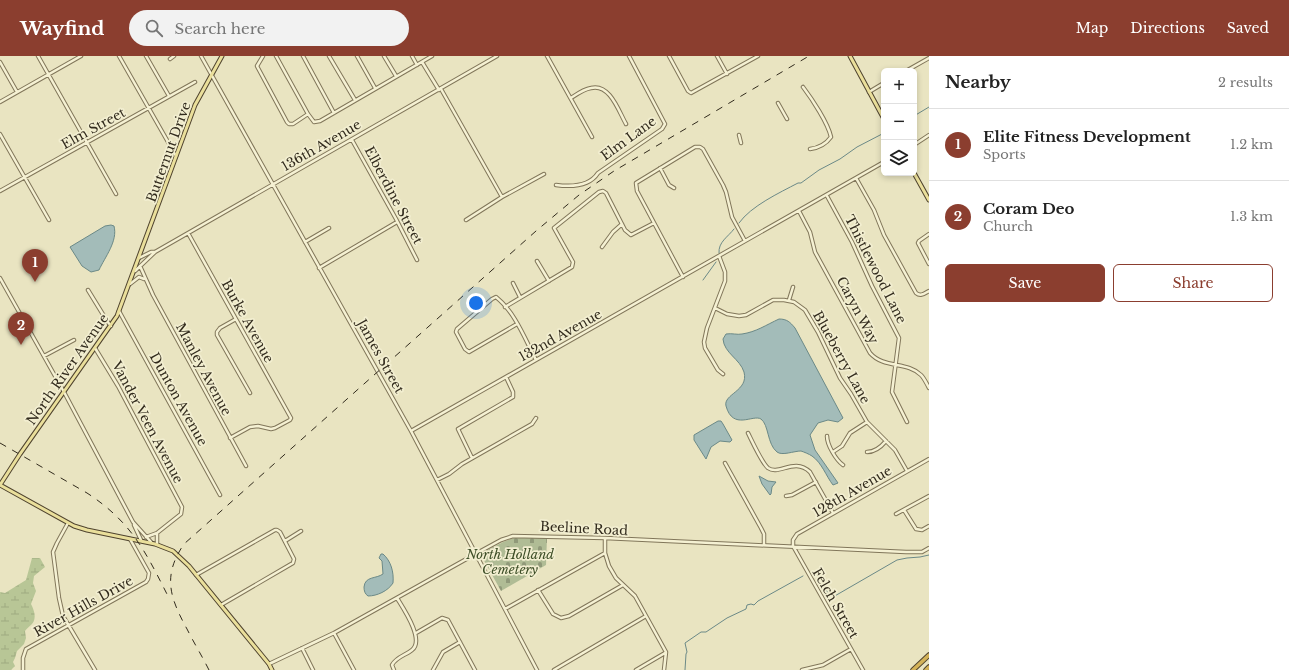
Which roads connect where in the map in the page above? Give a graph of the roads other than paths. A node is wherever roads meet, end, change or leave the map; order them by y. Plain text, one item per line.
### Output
1 (38, 56) edge
2 (80, 56) edge
3 (119, 56) edge
4 (146, 56) edge
5 (174, 56) edge
6 (201, 56) edge
7 (222, 56) edge
8 (262, 56) edge
9 (276, 56) edge
10 (303, 56) edge
11 (329, 56) edge
12 (357, 56) edge
13 (384, 56) edge
14 (412, 56) edge
15 (432, 56) edge
16 (497, 56) edge
17 (547, 56) edge
18 (629, 56) edge
19 (669, 56) edge
20 (717, 56) edge
21 (758, 56) edge
22 (850, 56) edge
23 (929, 58) edge
24 (170, 59) dead end
25 (0, 62) edge
26 (422, 62) junction
27 (417, 65) junction
28 (911, 68) edge
29 (211, 73) junction
30 (727, 74) junction
31 (49, 75) junction
32 (396, 76) junction
33 (195, 82) dead end
34 (881, 86) edge
35 (803, 87) dead end
36 (375, 88) junction
37 (440, 89) junction
38 (17, 92) junction
39 (869, 92) junction
40 (168, 96) junction
41 (571, 98) junction
42 (355, 100) junction
43 (0, 102) edge
44 (778, 103) dead end
45 (148, 108) junction
46 (334, 113) junction
47 (308, 114) junction
48 (881, 114) edge
49 (787, 119) dead end
50 (626, 124) dead end
51 (0, 134) edge
52 (739, 134) dead end
53 (929, 135) edge
54 (592, 137) dead end
55 (352, 140) junction
56 (86, 143) junction
57 (741, 143) dead end
58 (917, 143) edge
59 (810, 149) dead end
60 (176, 156) junction
61 (881, 164) edge
62 (660, 168) junction
63 (544, 174) dead end
64 (916, 176) edge
65 (25, 177) junction
66 (856, 178) junction
67 (273, 184) junction
68 (556, 185) dead end
69 (674, 188) dead end
70 (0, 191) edge
71 (116, 194) dead end
72 (827, 196) junction
73 (502, 197) junction
74 (929, 200) edge
75 (799, 211) junction
76 (49, 220) dead end
77 (466, 220) dead end
78 (397, 222) junction
79 (654, 223) junction
80 (622, 224) junction
81 (330, 228) dead end
82 (188, 233) junction
83 (929, 234) edge
84 (745, 241) junction
85 (305, 242) junction
86 (602, 247) dead end
87 (155, 252) junction
88 (718, 256) junction
89 (139, 258) junction
90 (417, 260) dead end
91 (537, 261) dead end
92 (929, 264) edge
93 (140, 266) junction
94 (319, 268) junction
95 (135, 271) junction
96 (683, 276) junction
97 (0, 278) edge
98 (146, 281) junction
99 (549, 281) junction
100 (513, 283) dead end
101 (130, 284) junction
102 (793, 287) dead end
103 (88, 290) dead end
104 (929, 291) edge
105 (520, 297) junction
106 (789, 300) junction
107 (505, 307) junction
108 (715, 308) junction
109 (120, 312) junction
110 (236, 319) junction
111 (517, 324) junction
112 (111, 326) junction
113 (74, 340) dead end
114 (96, 348) junction
115 (44, 356) junction
116 (536, 360) junction
117 (895, 366) junction
118 (723, 374) dead end
119 (506, 377) junction
120 (929, 388) edge
121 (64, 392) junction
122 (250, 393) dead end
123 (536, 418) dead end
124 (867, 422) junction
125 (907, 422) dead end
126 (411, 431) junction
127 (748, 433) dead end
128 (827, 436) dead end
129 (230, 438) junction
130 (886, 441) junction
131 (833, 452) junction
132 (867, 452) dead end
133 (472, 458) junction
134 (929, 459) edge
135 (725, 463) dead end
136 (246, 466) dead end
137 (843, 466) dead end
138 (907, 472) junction
139 (437, 480) junction
140 (816, 482) junction
141 (0, 485) edge
142 (220, 496) dead end
143 (786, 496) dead end
144 (929, 496) edge
145 (904, 510) junction
146 (833, 514) junction
147 (896, 514) dead end
148 (133, 522) junction
149 (68, 523) junction
150 (929, 526) edge
151 (301, 531) dead end
152 (157, 533) junction
153 (146, 537) junction
154 (129, 538) junction
155 (605, 538) junction
156 (141, 540) junction
157 (285, 541) junction
158 (149, 542) junction
159 (157, 544) junction
160 (764, 545) junction
161 (793, 546) junction
162 (929, 548) edge
163 (605, 553) junction
164 (476, 554) junction
165 (196, 575) junction
166 (623, 585) junction
167 (538, 590) junction
168 (397, 598) junction
169 (221, 605) junction
170 (505, 609) junction
171 (646, 616) junction
172 (69, 626) junction
173 (334, 633) junction
174 (416, 633) junction
175 (460, 642) junction
176 (302, 648) junction
177 (851, 649) junction
178 (666, 652) junction
179 (929, 656) edge
180 (269, 664) junction
181 (929, 667) edge
182 (861, 669) edge
183 (23, 670) edge
184 (95, 670) edge
185 (272, 670) edge
186 (313, 670) edge
187 (354, 670) edge
188 (394, 670) edge
189 (433, 670) edge
190 (475, 670) edge
191 (537, 670) edge
192 (554, 670) edge
193 (636, 670) edge
194 (664, 670) edge
195 (802, 670) edge
196 (913, 670) edge
197 (926, 670) edge

1 - 31 street
2 - 31 street
3 - 45 street
4 - 40 street
5 - 24 street
6 - 29 street, James Street
7 - 29 main road, Butternut Drive
8 - 47 street
9 - 47 street
10 - 46 street
11 - 42 street
12 - 36 street
13 - 32 street
14 - 27 street
15 - 26 street
16 - 37 street, 136th Avenue
17 - 41 street
18 - 68 street, Elm Lane
19 - 30 street
20 - 30 street
21 - 30 street
22 - 39 main road
23 - 28 street
25 - 38 street
26 - 27 street
26 - 37 street
27 - 32 street
29 - 60 main road, Butternut Drive
29 - 67 street, James Street
31 - 38 street
31 - 56 street
32 - 36 street
33 - 40 street, Elm Street
34 - 39 street
35 - 59 street
36 - 42 street
37 - 55 street, 136th Avenue
37 - 73 street
38 - 43 street
39 - 48 main road
40 - 45 street, Elm Street
41 - 50 street
41 - 54 street
42 - 46 street
44 - 49 street
45 - 56 street, Elm Street
45 - 60 street
46 - 47 street
51 - 65 street
52 - 57 street
53 - 58 street
55 - 67 street, 136th Avenue
55 - 78 street, Elberdine Street
56 - 65 street, Elm Street
56 - 71 street
60 - 89 main road, Butternut Drive
61 - 66 street, 132nd Avenue
62 - 69 street
62 - 79 street
62 - 84 street
63 - 73 street
64 - 74 main road
65 - 70 street, Elm Street
65 - 76 street
66 - 72 street, 132nd Avenue
66 - 104 street
67 - 82 street, 136th Avenue
67 - 85 street, James Street
72 - 75 street, 132nd Avenue
72 - 117 street, Thistlewood Lane
73 - 77 street
75 - 84 street, 132nd Avenue
75 - 117 street, Caryn Way
78 - 90 street, Elberdine Street
78 - 94 street
79 - 80 street
79 - 96 street
80 - 86 street
80 - 99 street
81 - 85 street
82 - 87 street, 136th Avenue
82 - 110 street, Burke Avenue
83 - 92 street
84 - 88 street, 132nd Avenue
85 - 94 street, James Street
87 - 89 street, 136th Avenue
87 - 93 street, 136th Avenue
88 - 96 street, 132nd Avenue
88 - 108 street
89 - 95 main road, North River Avenue
91 - 99 street
93 - 95 street, 136th Avenue
93 - 98 street, Manley Avenue
94 - 126 street, James Street
95 - 101 main road, North River Avenue
96 - 116 street, 132nd Avenue
97 - 115 street
98 - 101 street
98 - 129 street, Manley Avenue
99 - 105 street
100 - 105 street
101 - 109 main road, North River Avenue
102 - 106 street
103 - 112 street
105 - 107 street
106 - 108 street
106 - 124 street, Blueberry Lane
107 - 111 street
107 - 111 street
108 - 118 street
109 - 112 main road, North River Avenue
109 - 142 street, Dunton Avenue
110 - 122 street
110 - 129 street, Burke Avenue
111 - 116 street
112 - 114 main road, North River Avenue
113 - 115 street
114 - 121 main road, North River Avenue
114 - 152 street, Vander Veen Avenue
115 - 121 street
116 - 119 street, 132nd Avenue
117 - 120 street, Caryn Way
117 - 125 street, Thistlewood Lane
119 - 126 street, 132nd Avenue
119 - 133 street
121 - 141 main road, North River Avenue
121 - 148 street
123 - 133 street
124 - 130 street, Blueberry Lane
124 - 131 street
126 - 139 street, James Street
127 - 140 street
128 - 131 street
129 - 136 street, Manley Avenue
130 - 132 street
130 - 138 street, Blueberry Lane
131 - 137 street
133 - 139 street
134 - 138 street, 128th Avenue
135 - 160 street
138 - 146 street, 128th Avenue
139 - 164 street, James Street
140 - 143 street
140 - 146 street
141 - 149 main road
144 - 145 street
145 - 147 street
145 - 150 street
146 - 161 street, 128th Avenue
148 - 153 street
148 - 156 street
149 - 154 main road
149 - 172 street
151 - 157 street
152 - 153 street
152 - 159 street
153 - 158 street
154 - 156 main road
154 - 172 street, River Hills Drive
155 - 160 street, Beeline Road
155 - 163 street
155 - 164 street, Beeline Road
156 - 158 main road
157 - 165 street
157 - 169 street
158 - 159 main road
159 - 165 main road
160 - 161 street, Beeline Road
161 - 162 street, Beeline Road
161 - 177 street, Felch Street
163 - 166 street
163 - 167 street
164 - 168 street, Beeline Road
164 - 170 street, James Street
165 - 169 main road
166 - 167 street
166 - 171 street
167 - 170 street
168 - 173 street, Beeline Road
168 - 174 street
169 - 180 main road
170 - 191 street, James Street
171 - 178 street
171 - 192 street
172 - 183 street, River Hills Drive
172 - 184 street
173 - 176 street, Beeline Road
173 - 187 street
174 - 175 street
174 - 188 street
175 - 189 street
175 - 190 street
176 - 180 street, Beeline Road
176 - 186 street
177 - 182 street, Felch Street
177 - 195 street
178 - 193 street
178 - 194 street
179 - 196 highway
180 - 185 main road
181 - 197 highway

